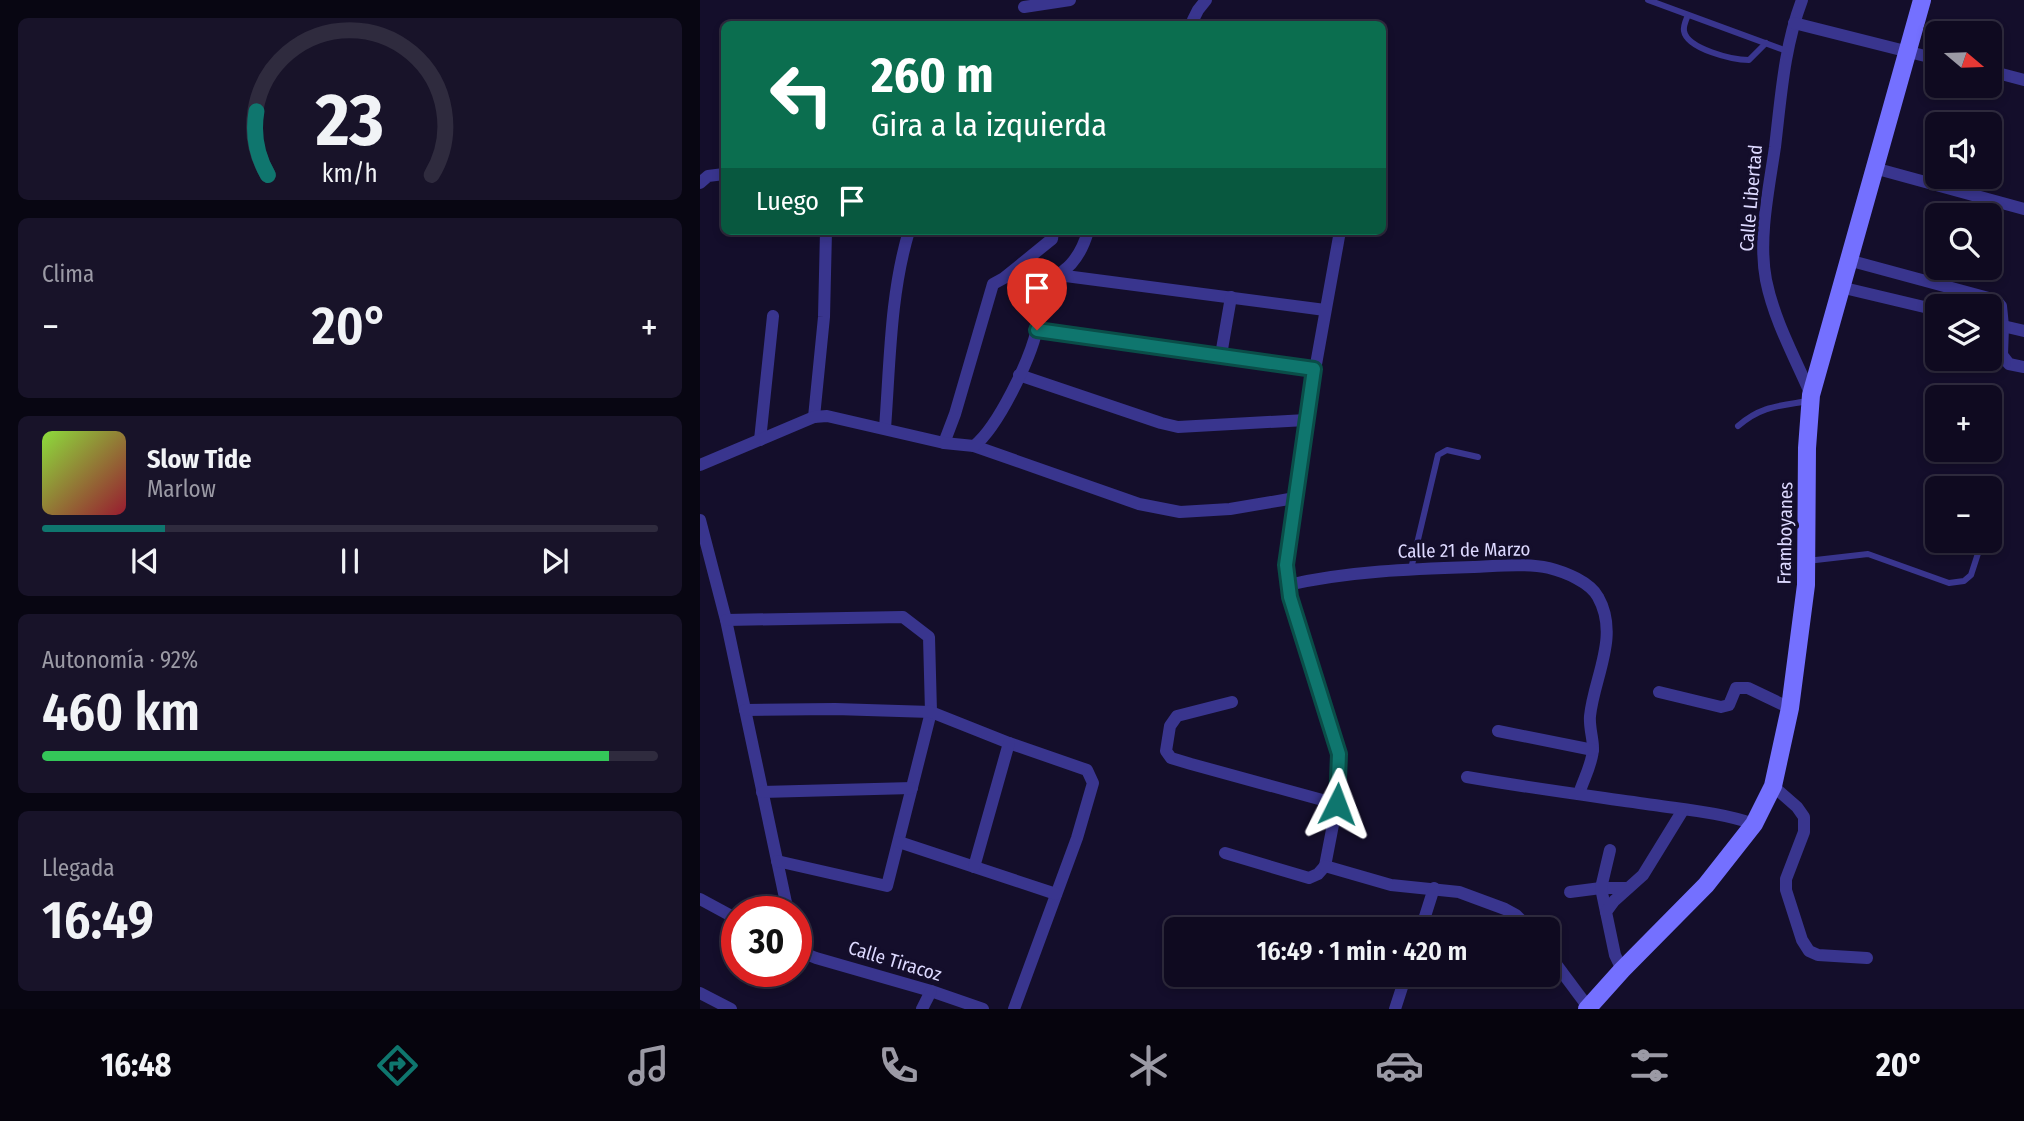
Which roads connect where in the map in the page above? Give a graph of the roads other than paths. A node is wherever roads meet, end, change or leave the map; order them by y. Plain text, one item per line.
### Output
1 (1070, 0) edge
2 (1206, 0) edge
3 (1648, 0) edge
4 (1802, 0) edge
5 (1922, 0) edge
6 (1024, 7) dead end
7 (1688, 15) junction
8 (1193, 21) edge
9 (1794, 23) junction
10 (1766, 43) junction
11 (1787, 51) junction
12 (1907, 52) junction
13 (1925, 56) edge
14 (2002, 74) edge
15 (2024, 80) edge
16 (1874, 168) junction
17 (721, 174) edge
18 (700, 183) edge
19 (2024, 209) edge
20 (826, 235) edge
21 (908, 235) edge
22 (1052, 235) edge
23 (1087, 235) edge
24 (1339, 235) edge
25 (1848, 260) junction
26 (1023, 263) junction
27 (1058, 275) junction
28 (1840, 287) junction
29 (1231, 297) junction
30 (1925, 307) edge
31 (1325, 310) junction
32 (773, 316) dead end
33 (2003, 326) junction
34 (1037, 330) junction
35 (2024, 331) edge
36 (1221, 355) junction
37 (2024, 368) edge
38 (1314, 369) junction
39 (1019, 375) junction
40 (1810, 398) junction
41 (814, 417) junction
42 (1306, 420) junction
43 (1738, 426) dead end
44 (885, 428) junction
45 (760, 440) junction
46 (944, 443) junction
47 (974, 446) junction
48 (1478, 457) dead end
49 (700, 465) edge
50 (1295, 498) junction
51 (700, 520) edge
52 (1978, 553) edge
53 (1806, 561) junction
54 (1411, 569) junction
55 (1289, 585) junction
56 (726, 620) junction
57 (1659, 692) dead end
58 (1232, 702) dead end
59 (1790, 708) junction
60 (745, 710) junction
61 (931, 712) junction
62 (1497, 732) dead end
63 (1009, 743) junction
64 (1593, 750) junction
65 (1467, 777) dead end
66 (1773, 786) junction
67 (912, 788) junction
68 (762, 792) junction
69 (1579, 794) junction
70 (1337, 804) junction
71 (1682, 810) junction
72 (1755, 824) junction
73 (899, 842) junction
74 (1610, 850) dead end
75 (1225, 853) dead end
76 (776, 861) junction
77 (1325, 866) junction
78 (974, 867) junction
79 (1434, 888) junction
80 (1601, 888) junction
81 (1628, 888) junction
82 (1570, 892) dead end
83 (1056, 894) junction
84 (784, 896) edge
85 (701, 898) edge
86 (721, 910) edge
87 (1606, 912) junction
88 (1425, 917) edge
89 (1518, 917) edge
90 (812, 956) edge
91 (1867, 958) dead end
92 (1560, 970) edge
93 (1622, 971) junction
94 (1402, 987) edge
95 (931, 991) junction
96 (700, 993) edge
97 (1588, 1008) edge
98 (732, 1009) edge
99 (922, 1009) edge
100 (983, 1009) edge
101 (1014, 1009) edge
102 (1395, 1009) edge

1 - 6 street
2 - 8 street
3 - 7 lane
4 - 9 street, Calle Libertad
5 - 12 main road, Framboyanes
7 - 10 lane
7 - 10 lane
9 - 11 street, Calle Libertad
9 - 12 street
10 - 11 lane
11 - 40 street, Calle Libertad
12 - 13 street
12 - 16 main road, Framboyanes
14 - 15 street
16 - 19 street
16 - 25 main road, Framboyanes
17 - 18 street
20 - 41 street
21 - 44 street
22 - 26 street
23 - 27 street
24 - 31 street
25 - 28 main road, Framboyanes
25 - 33 street
26 - 27 street
26 - 46 street
27 - 29 street
27 - 34 street
28 - 30 street
28 - 40 main road, Framboyanes
29 - 31 street
29 - 36 street
31 - 38 street
32 - 45 street
33 - 35 street
33 - 37 street
34 - 36 street
34 - 39 street
36 - 38 street
38 - 42 street
39 - 42 street
39 - 47 street
40 - 43 lane
40 - 53 main road, Framboyanes
41 - 44 street
41 - 45 street
42 - 50 street
44 - 46 street
45 - 49 street
46 - 47 street
47 - 50 street
48 - 54 lane
50 - 55 street
51 - 56 street
52 - 53 lane
53 - 59 main road, Framboyanes
54 - 55 street, Calle 21 de Marzo
54 - 64 street, Calle 21 de Marzo
55 - 70 street
56 - 60 street
56 - 61 street
57 - 59 street
58 - 70 street
59 - 66 main road, Framboyanes
60 - 61 street
60 - 68 street
61 - 63 street
61 - 67 street
62 - 64 street
63 - 78 street
63 - 83 street
64 - 69 street, Calle 21 de Marzo
65 - 69 street
66 - 72 main road, Framboyanes
66 - 91 street
67 - 68 street
67 - 73 street
68 - 76 street
69 - 71 street
70 - 77 street
71 - 72 street
71 - 81 street
72 - 93 main road, Framboyanes
73 - 76 street
73 - 78 street
74 - 80 street
75 - 77 street
76 - 84 street
77 - 79 street
78 - 83 street
79 - 88 street
79 - 89 street
80 - 81 street
80 - 82 street
80 - 87 street
81 - 87 street
83 - 101 street
85 - 86 street
87 - 93 street
90 - 95 street, Calle Tiracoz
92 - 97 street
93 - 97 main road, Framboyanes
94 - 102 street
95 - 99 street
95 - 100 street, Calle Tiracoz
96 - 98 street

